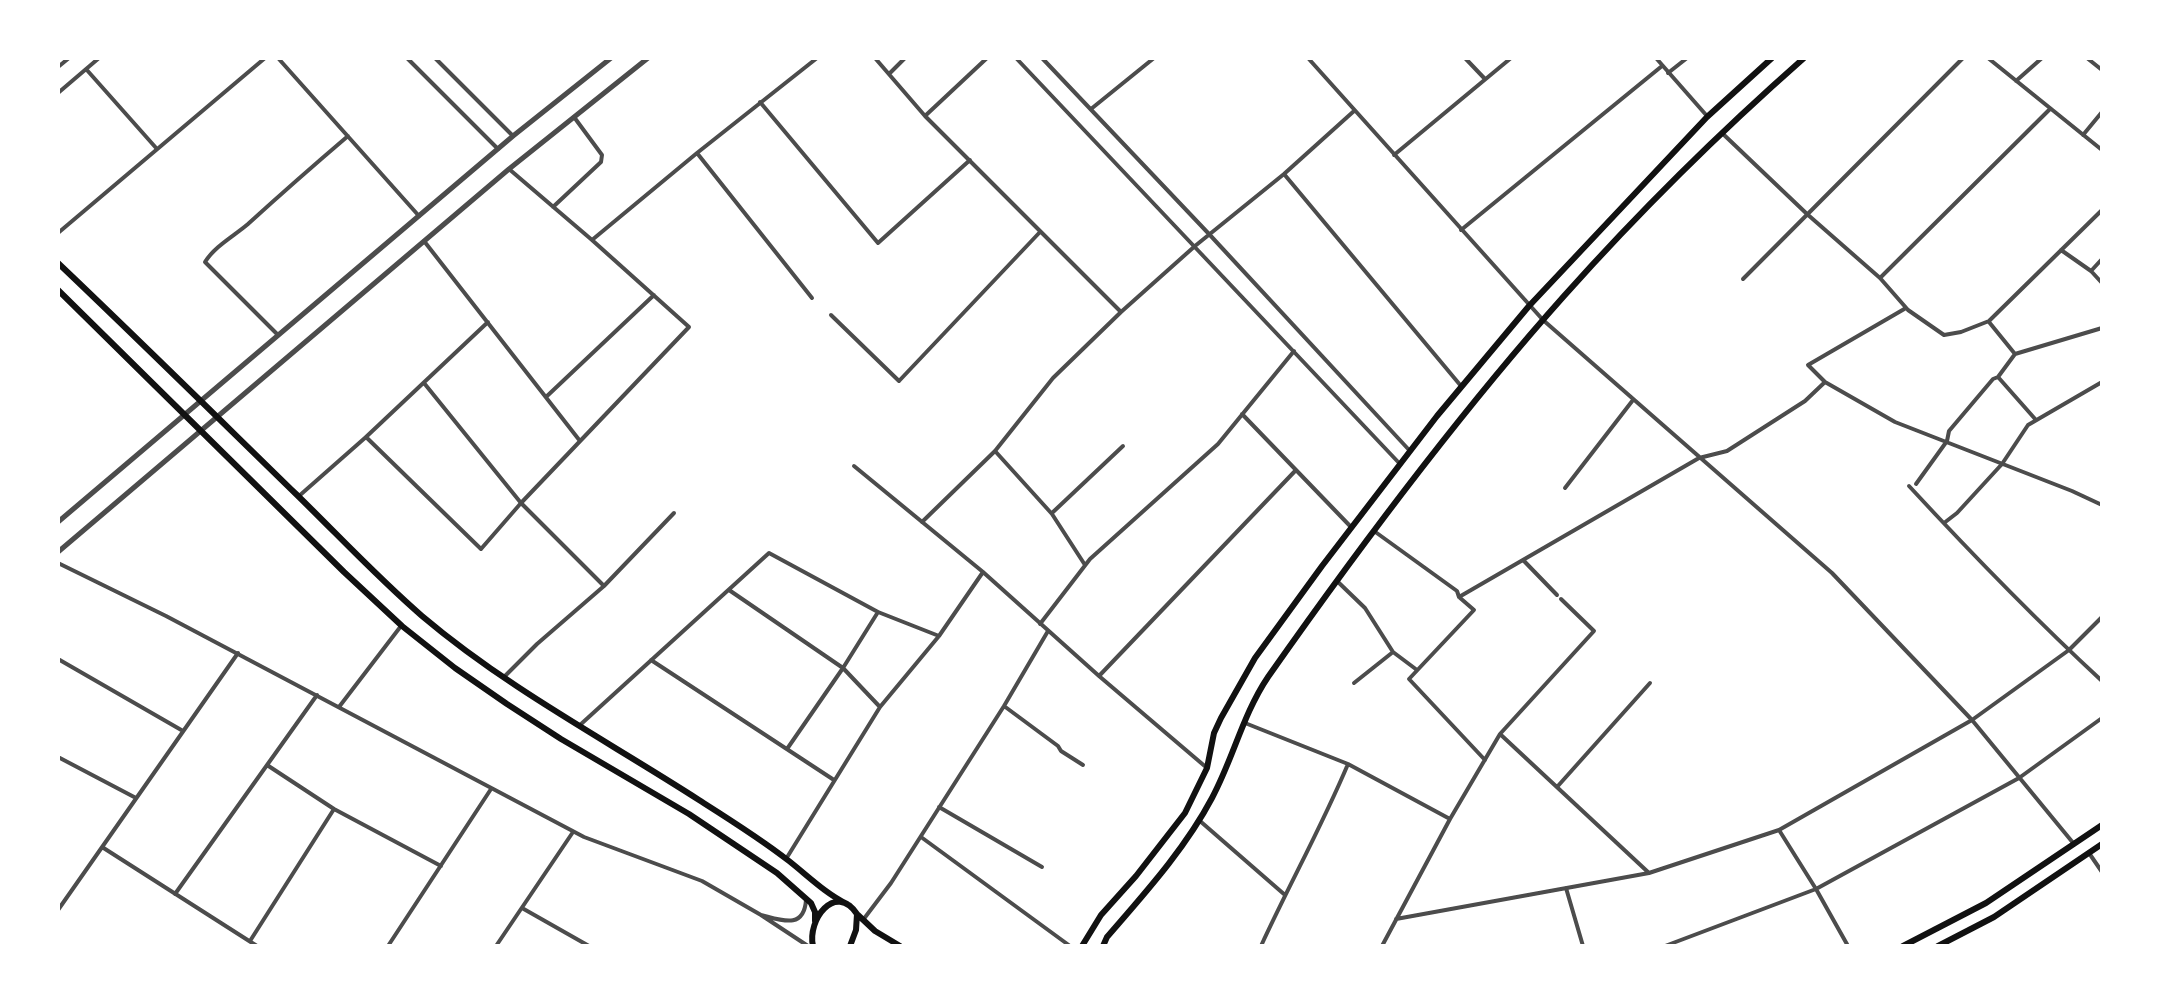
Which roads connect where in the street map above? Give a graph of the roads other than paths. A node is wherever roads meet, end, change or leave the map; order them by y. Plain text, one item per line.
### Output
1 (69, 58) edge
2 (99, 58) edge
3 (265, 58) edge
4 (278, 58) edge
5 (407, 58) edge
6 (435, 58) edge
7 (611, 58) edge
8 (648, 58) edge
9 (817, 58) edge
10 (875, 58) edge
11 (905, 58) edge
12 (987, 58) edge
13 (1016, 58) edge
14 (1042, 58) edge
15 (1154, 58) edge
16 (1308, 58) edge
17 (1465, 58) edge
18 (1511, 58) edge
19 (1656, 58) edge
20 (1687, 58) edge
21 (1772, 58) edge
22 (1804, 58) edge
23 (1963, 58) edge
24 (1988, 58) edge
25 (2042, 58) edge
26 (2087, 58) edge
27 (1662, 66) junction
28 (58, 67) edge
29 (86, 69) junction
30 (2102, 70) edge
31 (1668, 73) junction
32 (889, 74) junction
33 (1485, 80) junction
34 (2016, 81) junction
35 (58, 93) edge
36 (760, 102) junction
37 (1091, 109) junction
38 (2050, 109) junction
39 (1355, 111) junction
40 (2102, 112) edge
41 (925, 116) junction
42 (574, 117) junction
43 (1707, 117) junction
44 (1722, 133) junction
45 (2083, 135) junction
46 (348, 136) junction
47 (513, 136) junction
48 (157, 149) junction
49 (498, 149) junction
50 (2102, 150) edge
51 (697, 153) junction
52 (1394, 155) junction
53 (970, 160) junction
54 (509, 169) junction
55 (1284, 174) junction
56 (553, 207) junction
57 (2102, 210) edge
58 (1807, 214) junction
59 (419, 216) junction
60 (1461, 230) junction
61 (1040, 232) junction
62 (58, 233) edge
63 (1209, 234) junction
64 (592, 240) junction
65 (424, 241) junction
66 (1195, 246) junction
67 (2061, 250) junction
68 (2102, 259) edge
69 (58, 263) edge
70 (2091, 271) junction
71 (1880, 278) junction
72 (1743, 279) dead end
73 (2102, 283) edge
74 (58, 290) edge
75 (654, 295) junction
76 (812, 298) dead end
77 (1529, 306) junction
78 (1906, 308) junction
79 (1121, 312) junction
80 (831, 315) dead end
81 (1543, 320) junction
82 (1989, 321) junction
83 (488, 322) junction
84 (2102, 328) edge
85 (278, 335) junction
86 (1294, 351) junction
87 (2015, 354) junction
88 (1998, 377) junction
89 (1825, 382) junction
90 (2102, 382) edge
91 (424, 383) junction
92 (1461, 386) junction
93 (546, 397) junction
94 (201, 400) junction
95 (1633, 400) junction
96 (186, 414) junction
97 (1242, 414) junction
98 (218, 417) junction
99 (2036, 420) junction
100 (202, 431) junction
101 (366, 437) junction
102 (1947, 441) junction
103 (580, 442) junction
104 (1123, 446) dead end
105 (995, 451) junction
106 (1410, 451) junction
107 (1699, 458) junction
108 (1400, 464) junction
109 (2002, 464) junction
110 (854, 466) dead end
111 (1296, 470) junction
112 (1916, 484) dead end
113 (1909, 486) dead end
114 (1565, 488) dead end
115 (299, 496) junction
116 (521, 503) junction
117 (2101, 503) edge
118 (674, 513) dead end
119 (1052, 514) junction
120 (58, 522) edge
121 (922, 522) junction
122 (1944, 523) junction
123 (1351, 527) junction
124 (1374, 531) junction
125 (58, 552) edge
126 (1524, 561) junction
127 (58, 563) edge
128 (1085, 565) junction
129 (983, 572) junction
130 (1337, 581) junction
131 (604, 586) junction
132 (729, 590) junction
133 (1459, 597) junction
134 (878, 612) junction
135 (2102, 617) edge
136 (1040, 624) junction
137 (402, 626) junction
138 (1048, 631) junction
139 (939, 636) junction
140 (2069, 650) junction
141 (1393, 652) junction
142 (238, 653) junction
143 (651, 660) junction
144 (59, 661) edge
145 (843, 668) junction
146 (1417, 670) junction
147 (1099, 676) junction
148 (504, 677) junction
149 (2102, 681) edge
150 (1354, 683) dead end
151 (1650, 683) dead end
152 (317, 695) junction
153 (1004, 706) junction
154 (339, 707) junction
155 (880, 707) junction
156 (2102, 718) edge
157 (1972, 720) junction
158 (1245, 723) junction
159 (578, 727) junction
160 (183, 731) junction
161 (1500, 734) junction
162 (787, 749) junction
163 (58, 757) edge
164 (1485, 760) junction
165 (1348, 764) junction
166 (267, 765) junction
167 (1083, 765) dead end
168 (1207, 768) junction
169 (2019, 778) junction
170 (834, 780) junction
171 (1557, 787) junction
172 (491, 789) junction
173 (136, 798) junction
174 (939, 807) junction
175 (334, 809) junction
176 (1450, 819) junction
177 (1200, 821) junction
178 (2102, 825) edge
179 (1779, 830) junction
180 (573, 832) junction
181 (921, 837) junction
182 (2074, 844) junction
183 (2102, 844) edge
184 (102, 847) junction
185 (2089, 853) junction
186 (786, 859) junction
187 (441, 866) junction
188 (1042, 867) dead end
189 (2102, 872) edge
190 (1649, 873) junction
191 (1566, 888) junction
192 (1816, 889) junction
193 (175, 894) junction
194 (1285, 895) junction
195 (806, 898) junction
196 (847, 904) junction
197 (522, 908) junction
198 (58, 910) edge
199 (857, 914) junction
200 (761, 915) junction
201 (1396, 919) junction
202 (815, 921) junction
203 (862, 921) junction
204 (250, 941) junction
205 (257, 946) edge
206 (388, 946) edge
207 (496, 946) edge
208 (589, 946) edge
209 (810, 946) edge
210 (850, 946) edge
211 (900, 946) edge
212 (1070, 946) edge
213 (1080, 946) edge
214 (1103, 946) edge
215 (1261, 946) edge
216 (1382, 946) edge
217 (1583, 946) edge
218 (1665, 946) edge
219 (1848, 946) edge
220 (1903, 946) edge
221 (1938, 946) edge

1 - 28 street
2 - 29 street
3 - 48 street
4 - 46 street
5 - 49 street
6 - 47 street
7 - 47 street
8 - 42 street
9 - 36 street
10 - 32 street
11 - 32 street
12 - 41 street
13 - 66 street
14 - 37 street
15 - 37 street
16 - 39 street
17 - 33 street
18 - 33 street
19 - 27 street
20 - 31 street
21 - 43 main road
22 - 44 main road
23 - 58 street
24 - 34 street
25 - 34 street
26 - 30 street
27 - 31 street
27 - 60 street
29 - 35 street
29 - 48 street
31 - 43 street
32 - 41 street
33 - 52 street
34 - 38 street
36 - 51 street
36 - 53 street
37 - 63 street
38 - 45 street
38 - 71 street
39 - 52 street
39 - 55 street
40 - 45 street
41 - 53 street
42 - 54 street
42 - 56 street
43 - 77 main road
44 - 58 street
44 - 81 main road
45 - 50 street
46 - 59 street
46 - 85 street
47 - 49 street
48 - 62 street
49 - 59 street
51 - 64 street
51 - 76 street
52 - 60 street
53 - 61 street
54 - 56 street
54 - 65 street
55 - 63 street
55 - 92 street
56 - 64 street
57 - 67 street
58 - 71 street
58 - 72 street
59 - 85 street
60 - 77 street
61 - 79 street
61 - 80 street
63 - 66 street
63 - 106 street
64 - 75 street
65 - 83 street
65 - 98 street
66 - 79 street
66 - 86 street
67 - 70 street
67 - 82 street
68 - 70 street
69 - 94 main road
70 - 73 street
71 - 78 street
74 - 96 main road
75 - 93 street
75 - 103 street
77 - 81 street
77 - 92 main road
78 - 82 street
78 - 89 street
79 - 105 street
81 - 95 street
81 - 124 main road
82 - 87 street
83 - 91 street
83 - 93 street
84 - 87 street
85 - 94 street
86 - 97 street
86 - 108 street
87 - 88 street
88 - 99 street
88 - 102 street
89 - 102 street
89 - 107 street
90 - 99 street
91 - 101 street
91 - 116 street
92 - 106 main road
93 - 103 street
94 - 96 street
94 - 98 main road
95 - 107 street
95 - 114 street
96 - 100 main road
96 - 120 street
97 - 111 street
97 - 128 street
98 - 100 street
98 - 115 main road
99 - 109 street
100 - 125 street
100 - 137 main road
101 - 115 street
101 - 116 street
102 - 109 street
102 - 112 street
103 - 116 street
104 - 119 street
105 - 119 street
105 - 121 street
106 - 108 main road
107 - 126 street
107 - 157 street
108 - 123 main road
109 - 117 street
109 - 122 street
110 - 121 street
111 - 123 street
111 - 147 street
113 - 122 street
115 - 148 main road
116 - 131 street
118 - 131 street
119 - 128 street
121 - 129 street
122 - 140 street
123 - 168 main road
124 - 130 main road
124 - 133 street
126 - 133 street
126 - 161 street
127 - 142 street
128 - 136 street
129 - 136 street
129 - 139 street
130 - 141 street
130 - 158 main road
131 - 148 street
132 - 134 street
132 - 143 street
132 - 145 street
133 - 146 street
134 - 139 street
134 - 145 street
135 - 140 street
136 - 138 street
137 - 154 street
137 - 195 main road
138 - 147 street
138 - 153 street
139 - 155 street
140 - 149 street
140 - 157 street
141 - 146 street
141 - 150 street
142 - 152 street
142 - 160 street
143 - 159 street
143 - 162 street
144 - 160 street
145 - 155 street
145 - 162 street
146 - 164 street
147 - 168 street
148 - 159 main road
151 - 171 street
152 - 154 street
152 - 166 street
153 - 167 street
153 - 174 street
154 - 172 street
155 - 170 street
156 - 169 street
157 - 169 street
157 - 179 street
158 - 165 street
158 - 177 main road
159 - 186 main road
160 - 173 street
161 - 164 street
161 - 171 street
162 - 170 street
163 - 173 street
164 - 176 street
165 - 176 street
165 - 194 street
166 - 175 street
166 - 193 street
168 - 213 main road
169 - 182 street
169 - 192 street
170 - 186 street
171 - 190 street
172 - 180 street
172 - 187 street
173 - 184 street
174 - 181 street
174 - 188 street
175 - 187 street
175 - 204 street
176 - 201 street
177 - 194 street
177 - 214 main road
178 - 182 main road
179 - 190 street
179 - 192 street
180 - 197 street
180 - 200 street
181 - 203 street
181 - 212 street
182 - 220 main road
183 - 185 main road
184 - 193 street
184 - 198 street
185 - 189 street
185 - 221 main road
186 - 196 main road
187 - 206 street
190 - 191 street
191 - 201 street
191 - 217 street
192 - 218 street
192 - 219 street
193 - 204 street
194 - 215 street
195 - 200 street
195 - 202 main road
196 - 199 main road
196 - 202 main road
197 - 207 street
197 - 208 street
199 - 203 main road
199 - 210 main road
200 - 209 street
201 - 216 street
202 - 209 main road
203 - 211 main road
204 - 205 street

